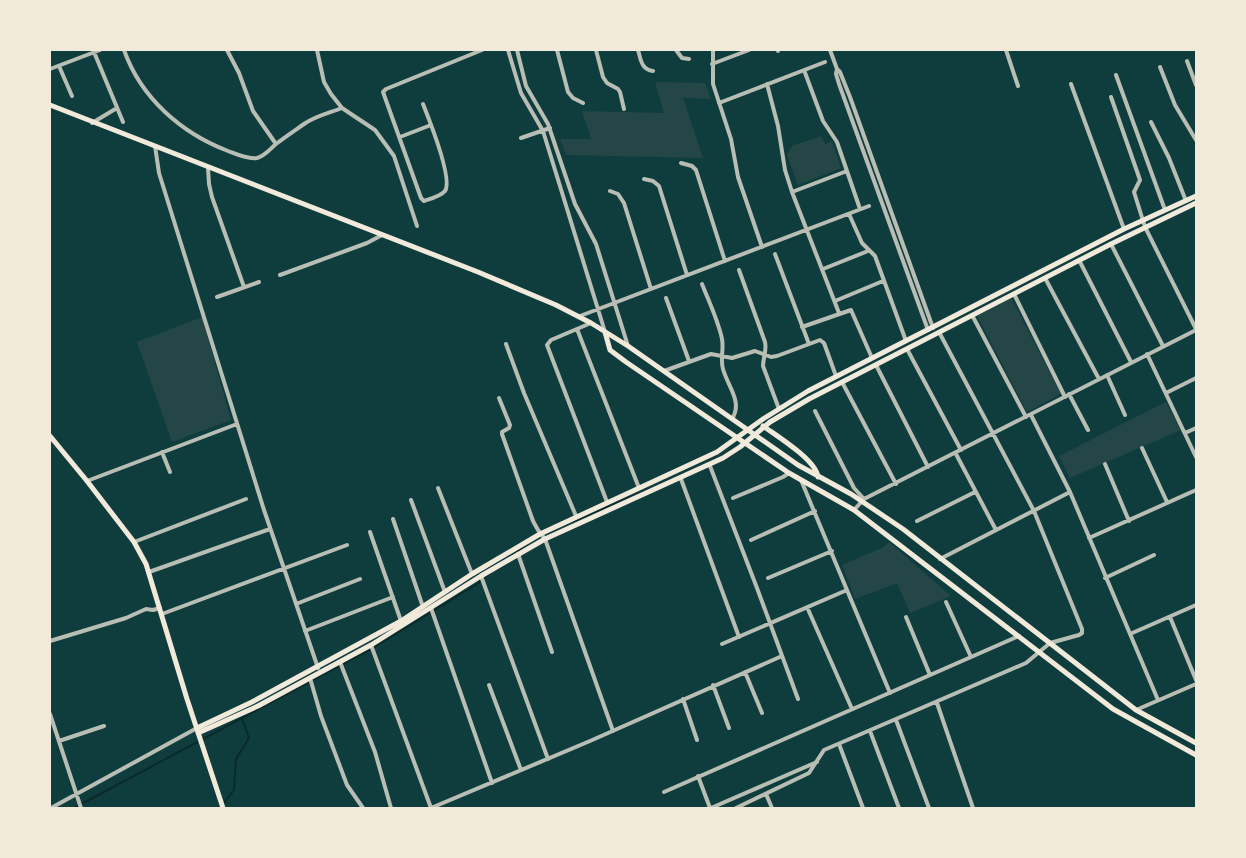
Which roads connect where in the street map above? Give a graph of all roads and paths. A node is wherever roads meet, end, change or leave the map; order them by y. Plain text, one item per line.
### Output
1 (100, 50) edge
2 (124, 50) edge
3 (227, 50) edge
4 (317, 50) edge
5 (462, 50) edge
6 (482, 50) edge
7 (508, 50) edge
8 (517, 50) edge
9 (557, 50) edge
10 (596, 50) edge
11 (638, 50) edge
12 (676, 50) edge
13 (713, 50) edge
14 (749, 50) edge
15 (830, 50) edge
16 (1006, 50) edge
17 (94, 52) junction
18 (465, 56) junction
19 (689, 59) dead end
20 (1187, 61) dead end
21 (825, 62) dead end
22 (712, 64) junction
23 (59, 66) junction
24 (1160, 67) dead end
25 (50, 69) edge
26 (804, 70) junction
27 (653, 71) dead end
28 (1116, 75) dead end
29 (767, 84) junction
30 (1072, 84) dead end
31 (1196, 85) edge
32 (1018, 86) dead end
33 (72, 96) dead end
34 (1111, 97) dead end
35 (583, 103) dead end
36 (719, 103) junction
37 (423, 104) dead end
38 (50, 105) edge
39 (117, 108) junction
40 (342, 108) junction
41 (624, 109) dead end
42 (92, 122) junction
43 (122, 122) dead end
44 (1151, 122) dead end
45 (431, 125) junction
46 (550, 128) junction
47 (543, 131) junction
48 (400, 137) junction
49 (521, 138) dead end
50 (1196, 140) edge
51 (276, 144) junction
52 (156, 146) junction
53 (681, 163) dead end
54 (208, 168) junction
55 (847, 171) junction
56 (644, 179) dead end
57 (610, 191) dead end
58 (792, 192) junction
59 (1196, 196) edge
60 (1186, 201) junction
61 (1196, 203) edge
62 (869, 206) dead end
63 (860, 209) junction
64 (1164, 210) junction
65 (849, 214) junction
66 (1142, 220) junction
67 (417, 226) dead end
68 (1145, 227) junction
69 (806, 229) junction
70 (1124, 229) junction
71 (382, 235) junction
72 (1111, 244) junction
73 (762, 247) junction
74 (868, 250) junction
75 (775, 254) dead end
76 (1079, 260) junction
77 (725, 261) junction
78 (823, 269) junction
79 (739, 270) dead end
80 (280, 275) dead end
81 (687, 275) junction
82 (1044, 278) junction
83 (883, 281) junction
84 (259, 282) dead end
85 (702, 284) dead end
86 (244, 287) junction
87 (651, 289) junction
88 (1014, 294) junction
89 (217, 297) dead end
90 (666, 298) dead end
91 (835, 301) junction
92 (615, 303) junction
93 (598, 310) junction
94 (839, 313) junction
95 (972, 315) junction
96 (580, 316) junction
97 (591, 322) junction
98 (802, 327) junction
99 (577, 329) junction
100 (930, 329) junction
101 (1196, 330) edge
102 (605, 332) junction
103 (940, 332) junction
104 (906, 341) junction
105 (506, 344) dead end
106 (809, 344) junction
107 (628, 346) junction
108 (1163, 346) junction
109 (907, 349) junction
110 (765, 354) junction
111 (1147, 354) junction
112 (722, 356) junction
113 (872, 358) junction
114 (689, 361) junction
115 (1131, 362) junction
116 (876, 365) junction
117 (664, 371) junction
118 (1107, 375) junction
119 (836, 376) junction
120 (1196, 378) edge
121 (1099, 379) junction
122 (842, 382) junction
123 (1166, 393) junction
124 (1067, 396) junction
125 (499, 398) dead end
126 (779, 409) junction
127 (815, 411) dead end
128 (1031, 414) junction
129 (1125, 415) dead end
130 (1026, 417) junction
131 (732, 419) junction
132 (758, 423) junction
133 (236, 424) junction
134 (764, 427) junction
135 (1196, 428) edge
136 (748, 430) junction
137 (1088, 430) dead end
138 (1185, 433) junction
139 (993, 434) junction
140 (50, 436) edge
141 (754, 436) junction
142 (738, 437) junction
143 (746, 442) junction
144 (1142, 448) dead end
145 (962, 450) junction
146 (162, 452) junction
147 (956, 454) junction
148 (1196, 457) edge
149 (1105, 464) dead end
150 (710, 466) junction
151 (928, 467) junction
152 (170, 472) dead end
153 (789, 472) junction
154 (818, 477) junction
155 (681, 479) junction
156 (801, 480) junction
157 (87, 481) junction
158 (896, 484) junction
159 (438, 488) dead end
160 (639, 488) junction
161 (1196, 490) edge
162 (975, 492) junction
163 (1070, 492) junction
164 (733, 498) dead end
165 (246, 499) dead end
166 (411, 500) dead end
167 (863, 500) junction
168 (607, 502) junction
169 (1167, 502) junction
170 (854, 510) junction
171 (815, 511) junction
172 (1034, 511) junction
173 (576, 516) junction
174 (393, 519) dead end
175 (1129, 520) junction
176 (917, 521) dead end
177 (270, 529) junction
178 (996, 530) junction
179 (370, 532) dead end
180 (540, 534) junction
181 (1089, 538) junction
182 (545, 540) junction
183 (751, 540) dead end
184 (134, 542) junction
185 (347, 545) dead end
186 (832, 551) junction
187 (518, 554) junction
188 (1154, 556) dead end
189 (940, 559) junction
190 (284, 569) junction
191 (149, 572) junction
192 (472, 574) junction
193 (481, 576) junction
194 (768, 578) dead end
195 (1105, 578) junction
196 (360, 579) dead end
197 (847, 590) junction
198 (445, 592) junction
199 (393, 597) junction
200 (946, 602) dead end
201 (296, 604) junction
202 (1196, 605) edge
203 (423, 607) junction
204 (807, 607) junction
205 (160, 608) junction
206 (431, 608) junction
207 (162, 614) junction
208 (906, 617) dead end
209 (1170, 617) junction
210 (401, 621) junction
211 (770, 623) junction
212 (305, 631) junction
213 (1130, 634) junction
214 (1019, 636) junction
215 (739, 637) junction
216 (50, 641) edge
217 (1050, 643) junction
218 (722, 644) dead end
219 (371, 646) junction
220 (552, 652) dead end
221 (1038, 652) junction
222 (782, 656) junction
223 (971, 657) junction
224 (340, 662) junction
225 (317, 666) junction
226 (745, 672) junction
227 (320, 673) junction
228 (930, 676) junction
229 (310, 678) junction
230 (1196, 680) edge
231 (1196, 684) edge
232 (489, 685) dead end
233 (713, 685) junction
234 (890, 693) junction
235 (683, 699) junction
236 (798, 699) dead end
237 (1158, 700) junction
238 (937, 702) junction
239 (852, 710) junction
240 (1136, 710) junction
241 (762, 713) dead end
242 (50, 714) edge
243 (896, 720) junction
244 (104, 726) dead end
245 (729, 728) dead end
246 (198, 731) junction
247 (613, 731) junction
248 (870, 731) junction
249 (697, 740) dead end
250 (59, 741) junction
251 (1196, 742) edge
252 (839, 744) junction
253 (1196, 755) edge
254 (548, 759) junction
255 (817, 762) junction
256 (521, 770) junction
257 (698, 776) junction
258 (492, 783) junction
259 (664, 792) dead end
260 (76, 794) junction
261 (766, 794) junction
262 (51, 808) edge
263 (81, 808) edge
264 (223, 808) edge
265 (363, 808) edge
266 (390, 808) edge
267 (432, 808) edge
268 (711, 808) edge
269 (736, 808) edge
270 (772, 808) edge
271 (863, 808) edge
272 (898, 808) edge
273 (929, 808) edge
274 (973, 808) edge

1 - 17 street
2 - 51 street
3 - 51 street
4 - 40 street
5 - 18 street
6 - 18 street
7 - 47 street
8 - 46 street
9 - 35 street
10 - 41 street
11 - 27 street
12 - 19 street
13 - 22 street
14 - 22 street
15 - 100 street
16 - 32 street
17 - 23 street
17 - 39 street
18 - 48 street
20 - 31 street
21 - 26 street
22 - 36 street
23 - 25 street
23 - 33 street
24 - 50 street
26 - 29 street
26 - 55 street
28 - 64 street
29 - 36 street
29 - 58 street
30 - 70 street
34 - 66 street
36 - 73 street
37 - 45 street
38 - 42 main road
39 - 42 street
39 - 43 street
40 - 51 street
40 - 67 street
42 - 52 main road
44 - 60 street
45 - 48 street
45 - 48 street
46 - 47 street
46 - 92 street
47 - 49 street
47 - 93 street
52 - 54 main road
52 - 133 street
53 - 77 street
54 - 71 main road
54 - 86 street
55 - 58 street
55 - 63 street
56 - 81 street
57 - 87 street
58 - 69 street
59 - 60 main road
60 - 64 main road
61 - 68 main road
62 - 63 street
63 - 65 street
64 - 66 main road
65 - 69 street
65 - 74 street
66 - 68 street
66 - 70 main road
68 - 72 main road
68 - 101 street
69 - 73 street
69 - 78 street
70 - 100 main road
71 - 80 street
71 - 96 main road
72 - 76 main road
72 - 108 street
73 - 77 street
74 - 78 street
74 - 83 street
75 - 98 street
76 - 82 main road
76 - 115 street
77 - 81 street
78 - 91 street
79 - 110 street
81 - 87 street
82 - 88 main road
82 - 121 street
83 - 91 street
83 - 104 street
84 - 86 street
85 - 112 street
86 - 89 street
87 - 92 street
88 - 95 main road
88 - 124 street
90 - 114 street
91 - 94 street
92 - 93 street
92 - 107 street
93 - 96 street
93 - 102 street
94 - 98 street
94 - 113 street
95 - 103 main road
95 - 130 street
96 - 97 main road
97 - 99 street
97 - 102 main road
98 - 106 street
99 - 160 street
99 - 168 street
100 - 104 main road
101 - 108 street
102 - 107 main road
102 - 142 main road
103 - 109 main road
103 - 139 street
104 - 113 main road
105 - 173 street
106 - 110 street
106 - 119 street
107 - 117 main road
108 - 111 street
109 - 116 main road
109 - 145 street
110 - 112 street
110 - 126 street
111 - 115 street
111 - 123 street
112 - 114 street
112 - 131 street
113 - 119 main road
114 - 117 street
115 - 118 street
116 - 122 main road
116 - 151 street
117 - 131 main road
118 - 121 street
118 - 129 street
119 - 126 main road
120 - 123 street
121 - 124 street
122 - 134 main road
122 - 158 street
123 - 138 street
124 - 128 street
124 - 137 street
125 - 180 street
126 - 132 main road
127 - 167 street
128 - 130 street
128 - 163 street
130 - 139 street
131 - 136 main road
132 - 134 main road
132 - 136 main road
133 - 146 street
133 - 177 street
134 - 141 main road
134 - 154 main road
135 - 138 street
136 - 141 main road
136 - 142 main road
138 - 148 street
139 - 145 street
139 - 172 street
140 - 157 main road
141 - 143 main road
141 - 154 main road
142 - 143 main road
142 - 160 main road
143 - 150 main road
143 - 153 main road
144 - 169 street
145 - 147 street
146 - 152 street
146 - 157 street
147 - 151 street
147 - 162 street
149 - 175 street
150 - 155 main road
150 - 211 street
151 - 158 street
153 - 156 main road
153 - 164 street
154 - 167 main road
155 - 182 main road
155 - 215 street
156 - 170 main road
156 - 171 street
157 - 184 main road
158 - 167 street
159 - 192 street
160 - 168 main road
161 - 169 street
162 - 176 street
162 - 178 street
163 - 172 street
163 - 181 street
165 - 184 street
166 - 198 street
167 - 170 street
167 - 189 main road
168 - 173 main road
169 - 175 street
170 - 214 main road
171 - 183 street
171 - 186 street
172 - 178 street
172 - 217 street
173 - 180 main road
174 - 203 street
175 - 181 street
177 - 190 street
177 - 191 street
178 - 189 street
179 - 199 street
180 - 182 street
180 - 192 main road
181 - 195 street
182 - 187 main road
182 - 247 street
184 - 191 main road
185 - 190 street
186 - 194 street
186 - 197 street
187 - 193 main road
187 - 220 street
188 - 195 street
189 - 217 main road
190 - 201 street
190 - 207 street
191 - 205 main road
192 - 198 main road
193 - 206 main road
193 - 254 street
195 - 213 street
196 - 201 street
197 - 204 street
197 - 234 street
198 - 203 main road
199 - 210 street
199 - 212 street
200 - 223 street
201 - 212 street
202 - 209 street
203 - 210 main road
204 - 211 street
204 - 239 street
205 - 207 main road
205 - 216 street
206 - 219 main road
206 - 258 street
207 - 246 main road
208 - 228 street
209 - 213 street
209 - 230 street
210 - 225 main road
211 - 215 street
211 - 222 street
212 - 225 street
213 - 237 street
214 - 221 main road
214 - 223 street
215 - 218 street
217 - 221 street
217 - 240 main road
219 - 224 main road
219 - 267 street
221 - 238 street
221 - 253 main road
222 - 226 street
222 - 236 street
223 - 228 street
224 - 227 main road
224 - 266 street
225 - 227 street
225 - 246 main road
226 - 233 street
226 - 241 street
227 - 229 main road
228 - 234 street
229 - 246 main road
229 - 265 street
231 - 237 street
232 - 256 street
233 - 235 street
233 - 245 street
234 - 239 street
235 - 247 street
235 - 249 street
237 - 240 street
238 - 243 street
238 - 274 street
239 - 257 street
240 - 251 main road
242 - 250 street
243 - 248 street
243 - 273 street
244 - 250 street
246 - 260 street
246 - 264 main road
247 - 254 street
248 - 252 street
248 - 272 street
250 - 260 street
252 - 255 street
252 - 271 street
254 - 256 street
255 - 261 street
255 - 268 street
256 - 258 street
257 - 259 street
257 - 268 street
258 - 267 street
260 - 262 street
260 - 263 street
261 - 269 street
261 - 270 street

